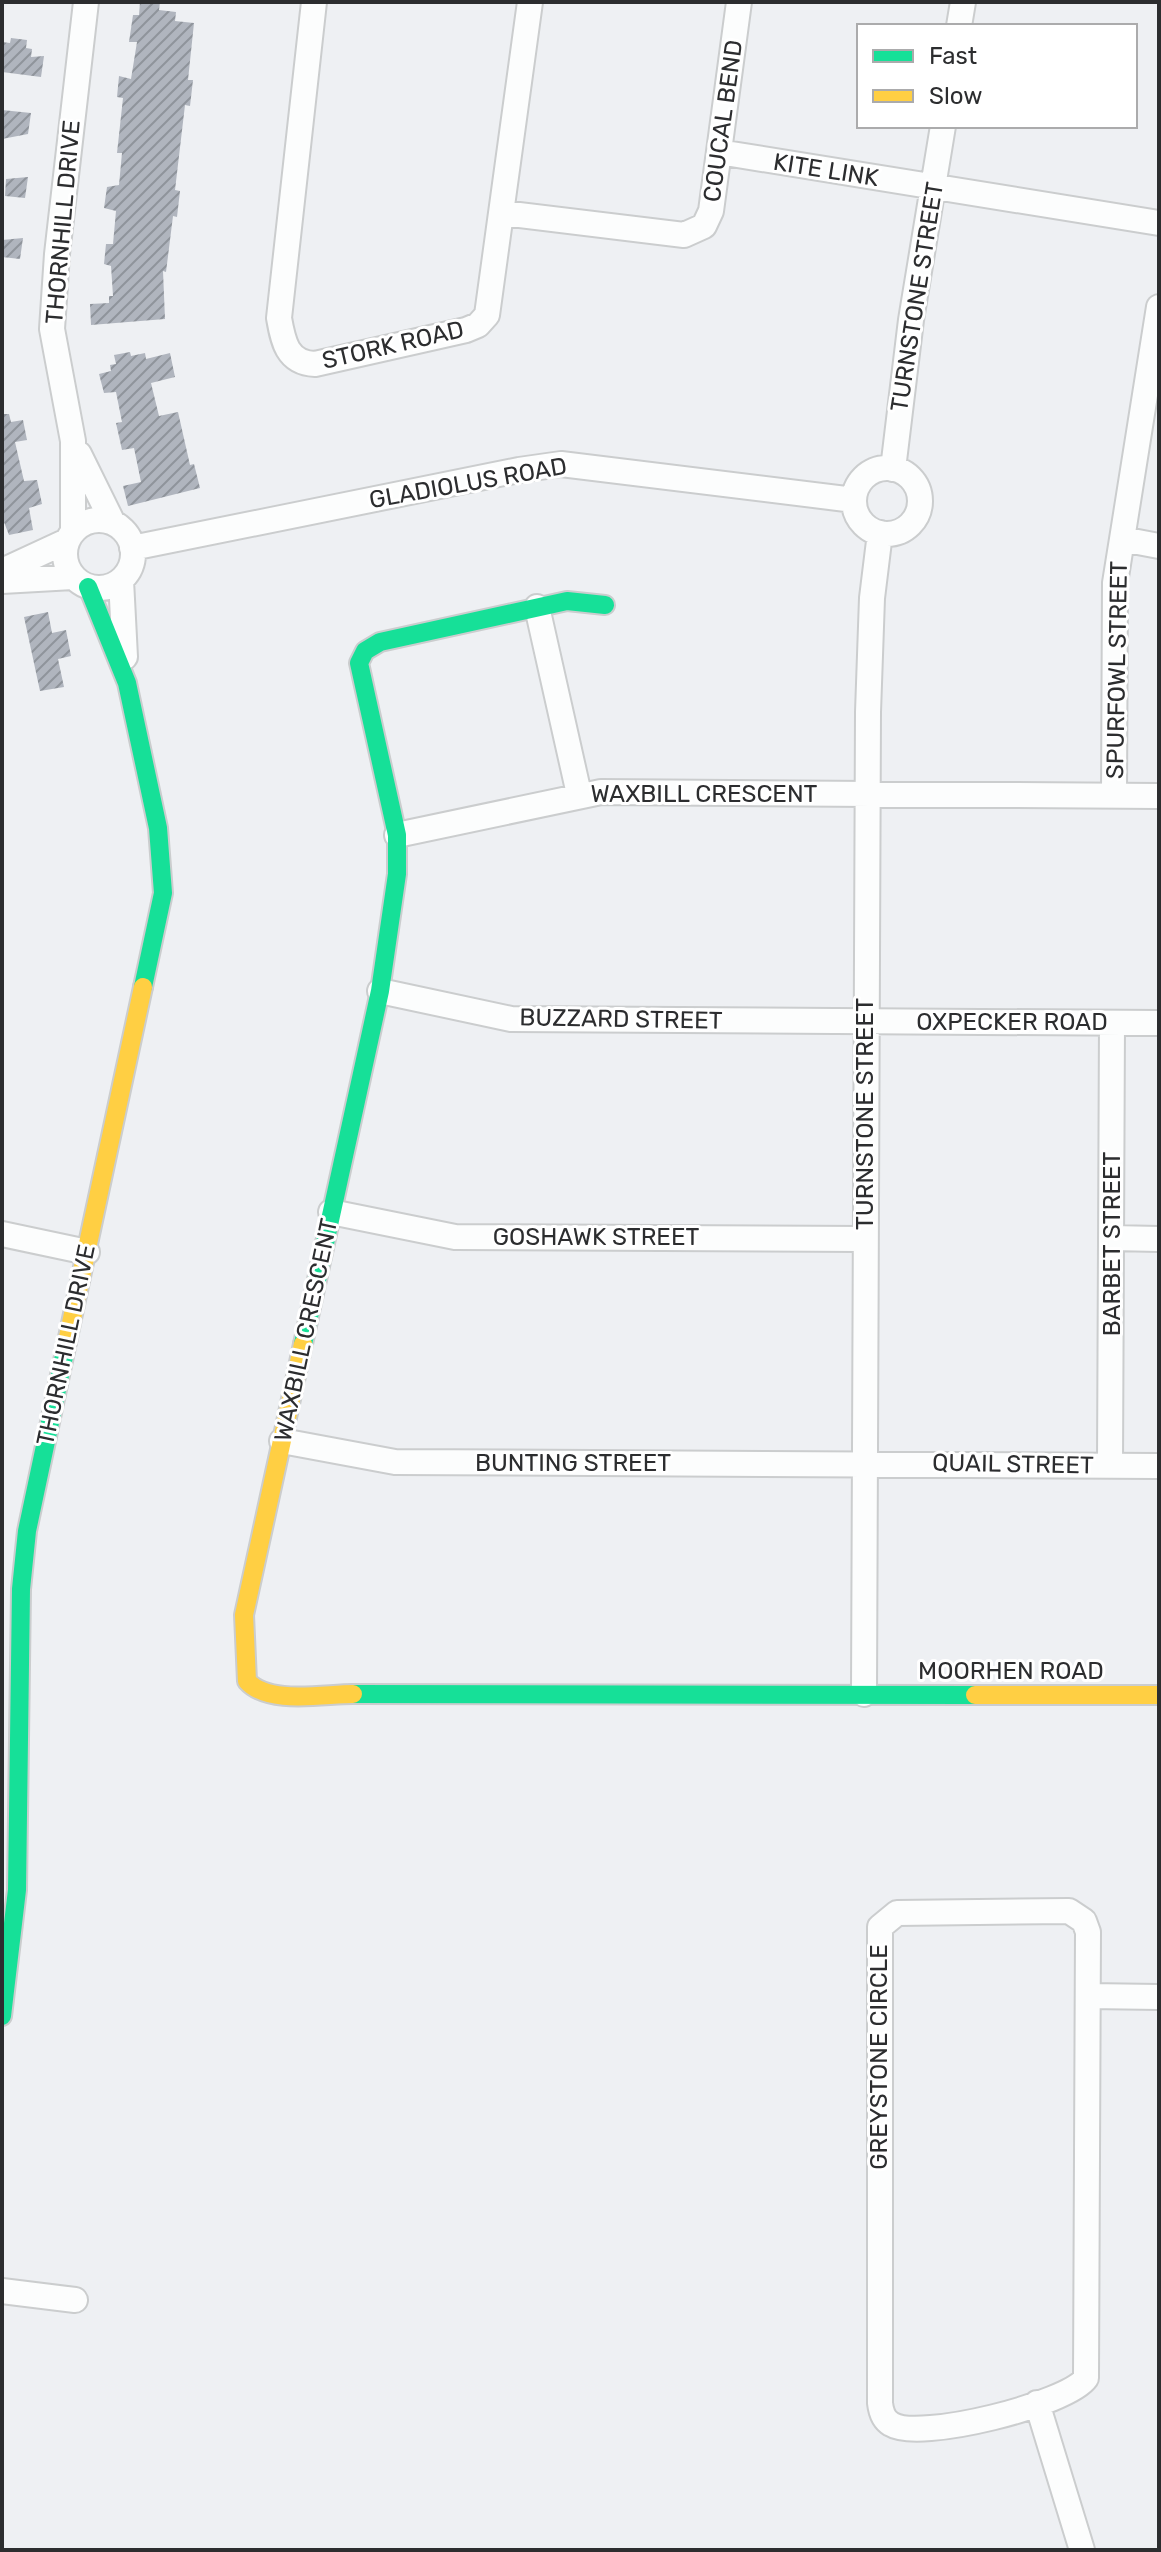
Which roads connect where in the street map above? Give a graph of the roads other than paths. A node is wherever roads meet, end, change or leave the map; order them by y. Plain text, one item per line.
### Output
1 (86, 2) edge
2 (314, 2) edge
3 (530, 2) edge
4 (739, 2) edge
5 (963, 2) edge
6 (959, 24) edge
7 (943, 128) edge
8 (719, 152) junction
9 (934, 187) junction
10 (503, 213) junction
11 (1159, 223) edge
12 (1158, 317) edge
13 (73, 441) junction
14 (893, 469) junction
15 (854, 500) junction
16 (113, 523) junction
17 (880, 533) junction
18 (70, 536) junction
19 (1122, 539) junction
20 (1159, 546) edge
21 (132, 548) junction
22 (2, 571) edge
23 (121, 580) junction
24 (2, 581) edge
25 (81, 582) junction
26 (605, 605) dead end
27 (537, 607) junction
28 (127, 683) junction
29 (579, 794) junction
30 (868, 794) junction
31 (1114, 795) junction
32 (1159, 796) edge
33 (397, 835) junction
34 (380, 991) junction
35 (865, 1021) junction
36 (1112, 1023) junction
37 (1159, 1023) edge
38 (331, 1212) junction
39 (2, 1234) edge
40 (1112, 1238) junction
41 (864, 1239) junction
42 (1159, 1239) edge
43 (87, 1252) junction
44 (282, 1441) junction
45 (867, 1463) junction
46 (1110, 1465) junction
47 (1159, 1466) edge
48 (864, 1694) junction
49 (1159, 1695) edge
50 (1089, 1996) junction
51 (1159, 1997) edge
52 (2, 2016) edge
53 (2, 2291) edge
54 (75, 2300) dead end
55 (1037, 2403) junction
56 (1082, 2550) edge

1 - 13 street, THORNHILL DRIVE
2 - 10 street, STORK ROAD
3 - 10 street, STORK ROAD
4 - 8 street, COUCAL BEND
5 - 6 street
7 - 9 street, TURNSTONE STREET
8 - 9 street, KITE LINK
8 - 10 street, COUCAL BEND
9 - 11 street, KITE LINK
9 - 14 street, TURNSTONE STREET
12 - 19 street, SPURFOWL STREET
13 - 16 street, THORNHILL DRIVE
13 - 18 street, THORNHILL DRIVE
14 - 15 street
14 - 17 street
15 - 17 street
15 - 21 street, GLADIOLUS ROAD
16 - 18 street
16 - 21 street
17 - 30 street, TURNSTONE STREET
18 - 22 street
18 - 25 street
19 - 20 street
19 - 31 street, SPURFOWL STREET
21 - 23 street
23 - 25 street
23 - 28 street, THORNHILL DRIVE
24 - 25 street
25 - 28 street, THORNHILL DRIVE
26 - 27 street
27 - 29 street
27 - 33 street
28 - 43 street, THORNHILL DRIVE
29 - 30 street, WAXBILL CRESCENT
29 - 33 street, WAXBILL CRESCENT
30 - 31 street, WAXBILL CRESCENT
30 - 35 street, TURNSTONE STREET
31 - 32 street, WAXBILL CRESCENT
33 - 34 street, WAXBILL CRESCENT
34 - 35 street, BUZZARD STREET
34 - 38 street, WAXBILL CRESCENT
35 - 36 street, OXPECKER ROAD
35 - 41 street, TURNSTONE STREET
36 - 37 street, OXPECKER ROAD
36 - 40 street, BARBET STREET
38 - 41 street, GOSHAWK STREET
38 - 44 street, WAXBILL CRESCENT
39 - 43 street
40 - 42 street
40 - 46 street, BARBET STREET
41 - 45 street, TURNSTONE STREET
43 - 52 street, THORNHILL DRIVE
44 - 45 street, BUNTING STREET
44 - 48 street, WAXBILL CRESCENT
45 - 46 street, QUAIL STREET
45 - 48 street, TURNSTONE STREET
46 - 47 street, QUAIL STREET
48 - 49 street, MOORHEN ROAD
50 - 51 street
50 - 55 street, GREYSTONE CIRCLE
50 - 55 street, GREYSTONE CIRCLE
53 - 54 street
55 - 56 street

